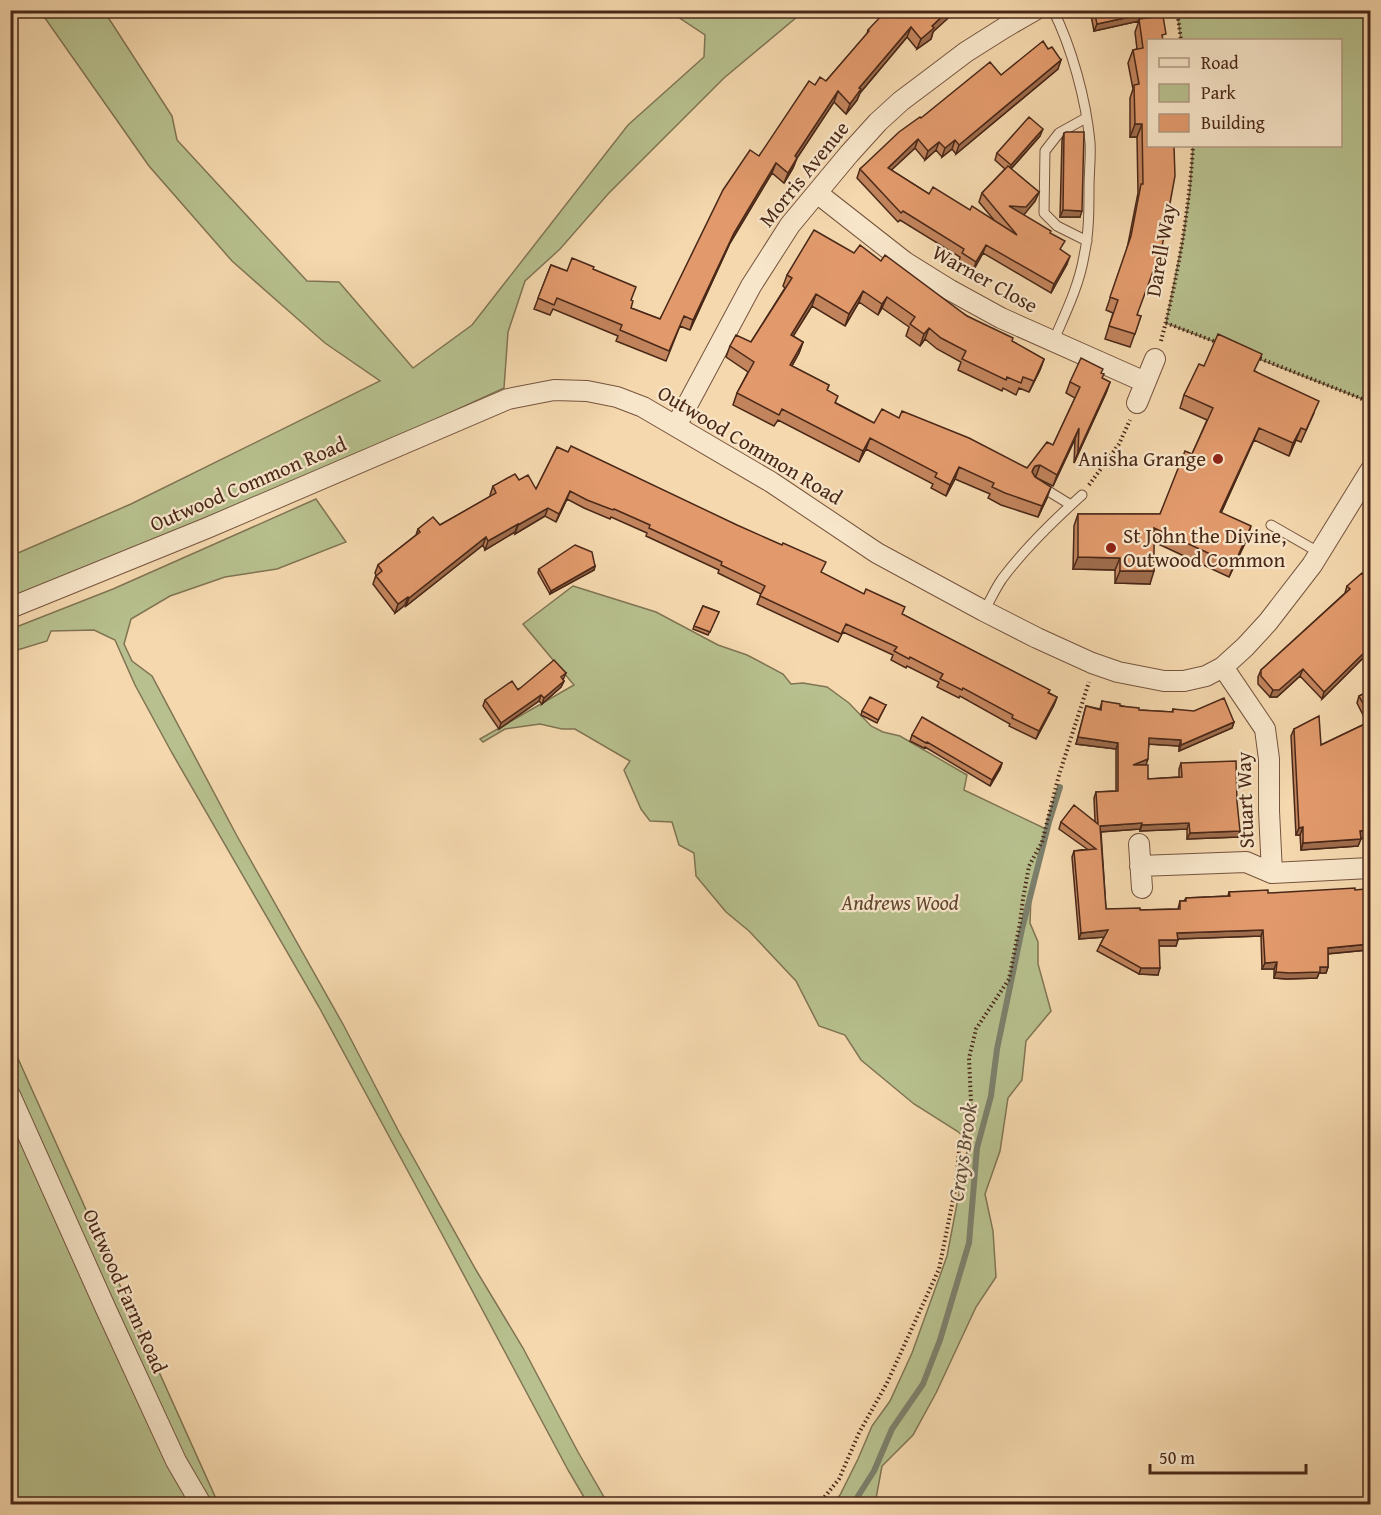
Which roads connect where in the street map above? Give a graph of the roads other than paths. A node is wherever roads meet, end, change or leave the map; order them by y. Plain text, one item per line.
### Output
1 (1035, 10) edge
2 (1053, 10) edge
3 (1086, 118) junction
4 (817, 193) junction
5 (1087, 241) junction
6 (1053, 342) junction
7 (1155, 359) road end
8 (1145, 382) junction
9 (1137, 403) road end
10 (676, 426) junction
11 (1371, 471) edge
12 (1035, 483) edge
13 (1082, 495) road end
14 (1071, 505) junction
15 (1271, 525) dead end
16 (1320, 553) junction
17 (10, 608) edge
18 (984, 611) junction
19 (1222, 667) junction
20 (1139, 844) dead end
21 (1140, 866) junction
22 (1371, 868) edge
23 (1272, 873) junction
24 (1142, 888) dead end
25 (10, 1095) edge
26 (201, 1504) edge

1 - 4 street, Morris Avenue
2 - 3 lane
3 - 5 lane
3 - 5 lane
4 - 6 street, Warner Close
4 - 10 street, Morris Avenue
5 - 6 lane
6 - 8 street, Warner Close
7 - 8 street
8 - 9 street
10 - 17 street, Outwood Common Road
10 - 18 street, Outwood Common Road
11 - 16 street, Outwood Common Road
12 - 14 lane
13 - 14 lane
14 - 18 lane
15 - 16 lane
16 - 19 street, Outwood Common Road
18 - 19 street, Outwood Common Road
19 - 23 street, Stuart Way
20 - 21 street
21 - 23 street
21 - 24 street
22 - 23 street
25 - 26 street, Outwood Farm Road

